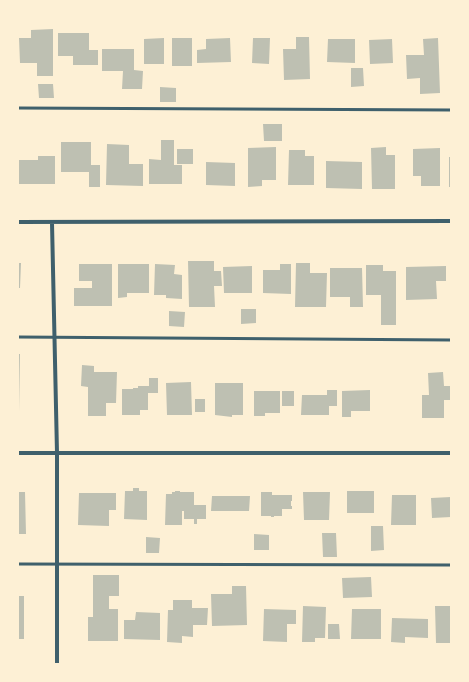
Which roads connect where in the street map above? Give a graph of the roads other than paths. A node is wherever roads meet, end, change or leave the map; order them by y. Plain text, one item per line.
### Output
1 (18, 108) edge
2 (451, 110) edge
3 (451, 221) edge
4 (18, 222) edge
5 (52, 222) junction
6 (18, 337) edge
7 (54, 337) junction
8 (451, 340) edge
9 (18, 453) edge
10 (57, 453) junction
11 (451, 454) edge
12 (18, 564) edge
13 (57, 565) junction
14 (451, 565) edge
15 (57, 664) edge

1 - 2 lane
3 - 5 street
4 - 5 street
5 - 7 street
6 - 7 lane
7 - 8 lane
7 - 10 street
9 - 10 street
10 - 11 street
10 - 13 street
12 - 13 lane
13 - 14 lane
13 - 15 street

